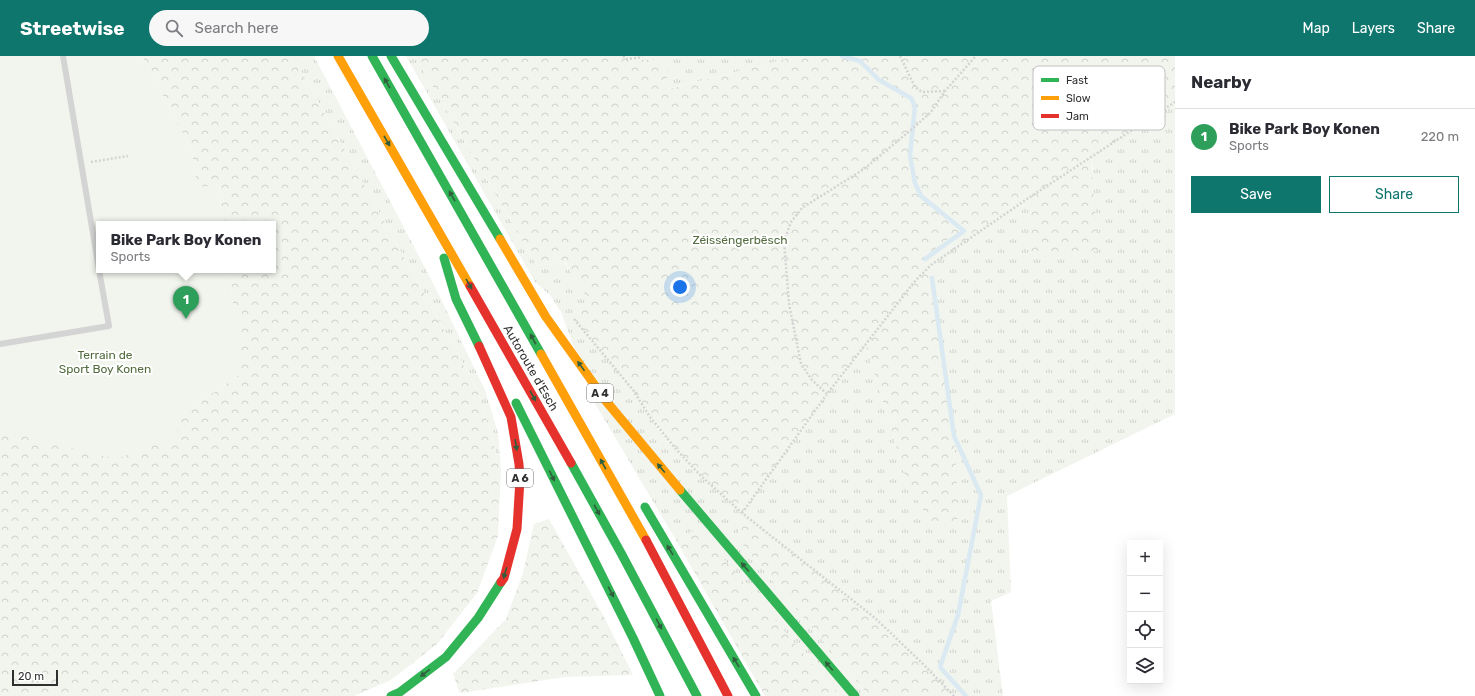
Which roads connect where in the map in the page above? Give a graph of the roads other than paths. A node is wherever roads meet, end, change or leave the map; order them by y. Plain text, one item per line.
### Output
1 (63, 56) edge
2 (338, 56) edge
3 (372, 56) edge
4 (391, 56) edge
5 (435, 226) junction
6 (471, 230) junction
7 (96, 251) edge
8 (100, 273) edge
9 (508, 278) dead end
10 (522, 296) dead end
11 (539, 322) dead end
12 (0, 344) edge
13 (641, 500) dead end
14 (391, 696) edge
15 (660, 696) edge
16 (697, 696) edge
17 (728, 696) edge
18 (756, 696) edge
19 (855, 696) edge

1 - 7 lane
2 -> 5 highway, Autoroute d'Esch
6 -> 3 highway, Autoroute d'Esch / A 4
19 -> 4 highway, A 4
5 -> 14 highway, A 6
5 -> 15 highway, A 6
5 -> 16 highway, Autoroute d'Esch
6 - 9 highway, A 4
17 -> 6 highway, Autoroute d'Esch / A 4
8 - 12 lane
10 - 11 highway
18 -> 13 highway

